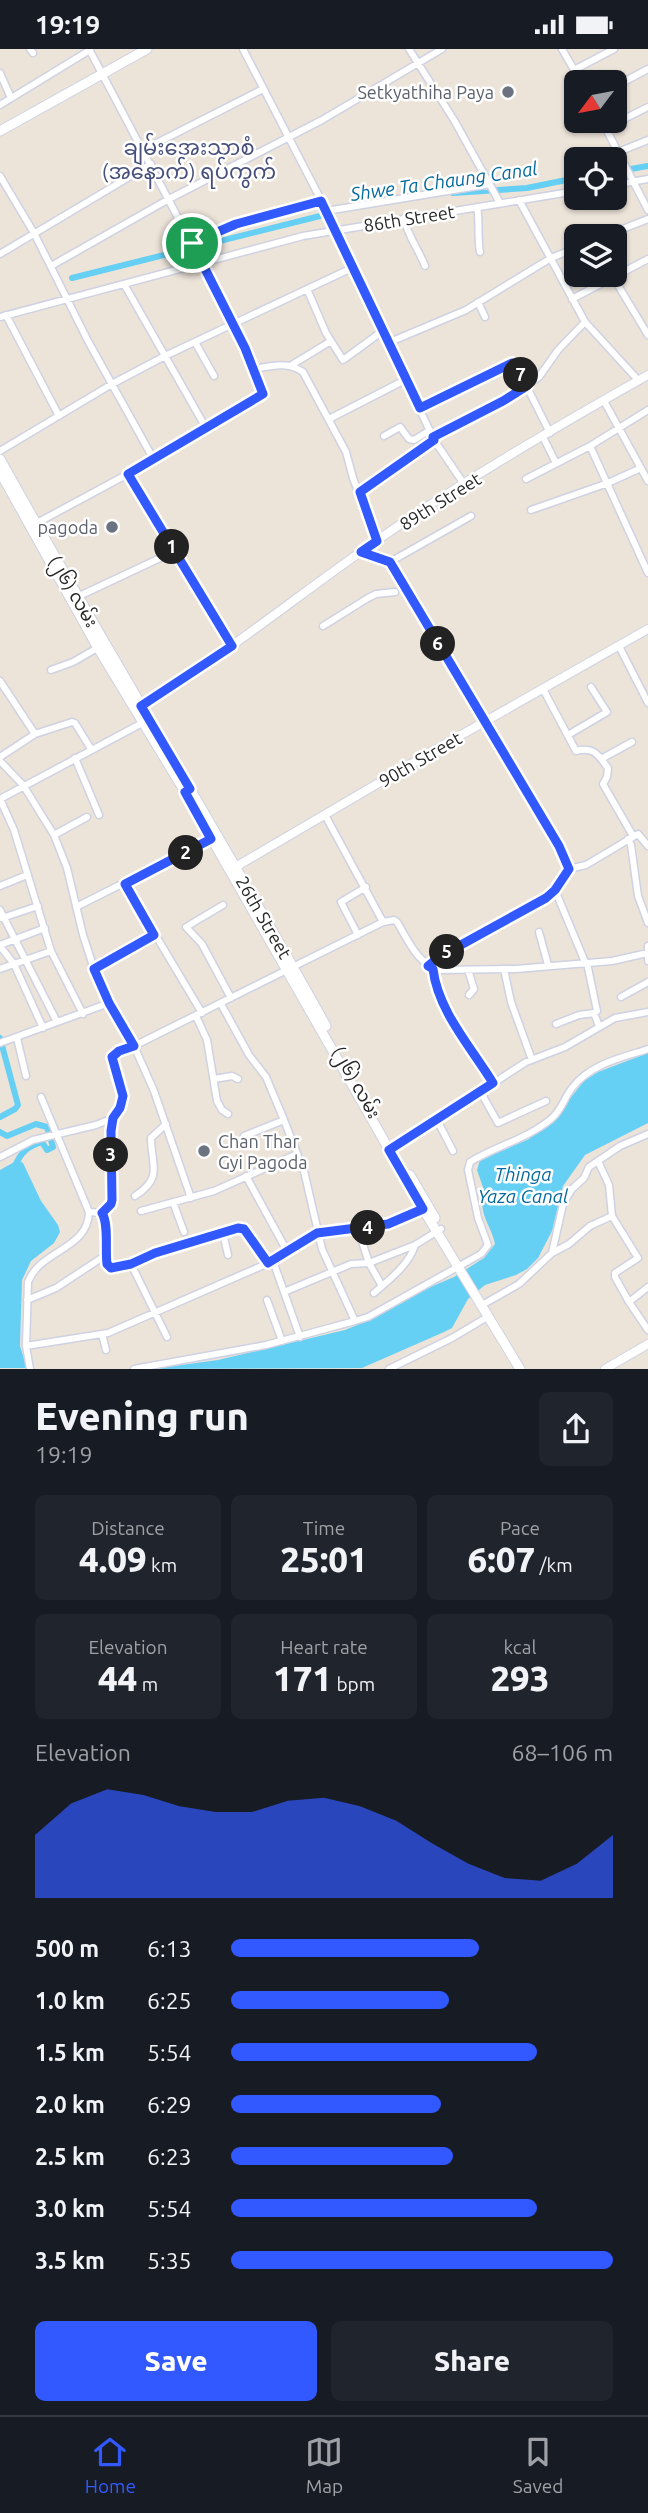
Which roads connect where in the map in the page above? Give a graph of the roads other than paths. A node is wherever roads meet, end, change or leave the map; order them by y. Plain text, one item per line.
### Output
1 (243, 49) edge
2 (409, 49) edge
3 (442, 49) edge
4 (562, 49) edge
5 (614, 49) edge
6 (89, 50) edge
7 (140, 51) edge
8 (418, 62) junction
9 (648, 69) edge
10 (573, 70) joint
11 (0, 73) edge
12 (103, 74) junction
13 (627, 80) edge
14 (263, 89) junction
15 (11, 98) junction
16 (0, 105) edge
17 (648, 107) edge
18 (627, 118) edge
19 (0, 131) edge
20 (289, 138) junction
21 (648, 140) edge
22 (627, 148) edge
23 (143, 149) junction
24 (151, 165) junction
25 (627, 171) edge
26 (0, 176) edge
27 (648, 179) edge
28 (631, 180) junction
29 (627, 181) edge
30 (491, 186) junction
31 (564, 193) edge
32 (169, 199) junction
33 (519, 200) junction
34 (321, 201) junction
35 (499, 201) junction
36 (477, 207) junction
37 (648, 210) edge
38 (326, 211) junction
39 (404, 218) junction
40 (648, 219) edge
41 (334, 226) junction
42 (627, 227) edge
43 (34, 233) junction
44 (193, 245) junction
45 (480, 252) dead end
46 (564, 253) edge
47 (0, 254) edge
48 (551, 258) junction
49 (648, 259) edge
50 (201, 264) junction
51 (51, 266) junction
52 (354, 267) junction
53 (425, 267) dead end
54 (627, 269) edge
55 (124, 284) junction
56 (593, 287) edge
57 (620, 287) edge
58 (307, 289) junction
59 (65, 298) junction
60 (572, 299) junction
61 (478, 302) junction
62 (3, 316) edge
63 (485, 317) dead end
64 (584, 322) junction
65 (232, 324) junction
66 (384, 330) junction
67 (648, 335) edge
68 (331, 341) junction
69 (195, 342) junction
70 (390, 342) junction
71 (165, 356) junction
72 (290, 366) junction
73 (254, 369) junction
74 (214, 376) dead end
75 (407, 379) junction
76 (645, 380) edge
77 (112, 384) junction
78 (527, 386) junction
79 (604, 401) junction
80 (420, 408) junction
81 (648, 410) edge
82 (59, 416) junction
83 (329, 419) junction
84 (206, 428) junction
85 (619, 429) junction
86 (430, 430) junction
87 (546, 435) junction
88 (384, 436) dead end
89 (434, 439) junction
90 (590, 446) junction
91 (0, 451) edge
92 (0, 459) edge
93 (154, 460) junction
94 (556, 463) junction
95 (645, 471) edge
96 (0, 472) edge
97 (128, 474) junction
98 (526, 479) dead end
99 (648, 481) edge
100 (608, 483) junction
101 (464, 484) junction
102 (360, 492) junction
103 (531, 510) dead end
104 (471, 516) dead end
105 (35, 524) junction
106 (377, 541) junction
107 (175, 551) junction
108 (361, 552) junction
109 (390, 562) junction
110 (648, 573) edge
111 (395, 592) dead end
112 (74, 599) junction
113 (323, 627) dead end
114 (648, 629) edge
115 (101, 646) junction
116 (232, 646) junction
117 (619, 646) junction
118 (51, 670) dead end
119 (0, 681) edge
120 (591, 687) dead end
121 (543, 689) junction
122 (648, 703) edge
123 (138, 708) junction
124 (146, 721) junction
125 (483, 722) junction
126 (35, 734) junction
127 (568, 735) junction
128 (632, 742) dead end
129 (91, 749) junction
130 (75, 758) junction
131 (0, 759) edge
132 (601, 759) junction
133 (23, 785) junction
134 (0, 799) edge
135 (99, 815) dead end
136 (325, 815) junction
137 (87, 817) dead end
138 (54, 835) junction
139 (214, 837) junction
140 (631, 838) junction
141 (648, 846) edge
142 (233, 869) junction
143 (569, 869) junction
144 (27, 876) junction
145 (125, 884) junction
146 (0, 886) edge
147 (366, 887) junction
148 (555, 890) junction
149 (223, 905) dead end
150 (38, 906) junction
151 (76, 907) junction
152 (1, 915) edge
153 (383, 922) junction
154 (648, 923) edge
155 (45, 928) junction
156 (539, 932) dead end
157 (154, 935) junction
158 (358, 935) junction
159 (15, 938) junction
160 (0, 945) edge
161 (51, 951) junction
162 (648, 954) edge
163 (27, 959) junction
164 (586, 963) junction
165 (13, 964) junction
166 (548, 965) junction
167 (430, 967) junction
168 (290, 968) junction
169 (0, 969) edge
170 (94, 969) junction
171 (504, 969) junction
172 (468, 970) junction
173 (648, 982) edge
174 (469, 995) dead end
175 (621, 997) dead end
176 (232, 998) junction
177 (109, 1003) junction
178 (221, 1004) junction
179 (648, 1012) edge
180 (594, 1013) junction
181 (83, 1014) junction
182 (199, 1015) junction
183 (57, 1022) junction
184 (556, 1024) dead end
185 (599, 1026) junction
186 (43, 1028) junction
187 (17, 1038) junction
188 (2, 1043) edge
189 (134, 1046) junction
190 (648, 1049) edge
191 (533, 1060) junction
192 (26, 1076) dead end
193 (214, 1079) junction
194 (238, 1079) dead end
195 (493, 1083) junction
196 (480, 1091) junction
197 (41, 1097) dead end
198 (546, 1101) dead end
199 (228, 1114) dead end
200 (113, 1118) junction
201 (284, 1120) junction
202 (437, 1120) junction
203 (166, 1124) junction
204 (51, 1134) junction
205 (648, 1134) edge
206 (244, 1136) dead end
207 (391, 1149) junction
208 (453, 1151) dead end
209 (297, 1154) junction
210 (0, 1157) edge
211 (597, 1161) junction
212 (246, 1177) junction
213 (135, 1196) dead end
214 (191, 1198) junction
215 (173, 1202) junction
216 (426, 1208) junction
217 (141, 1211) dead end
218 (89, 1212) junction
219 (102, 1213) junction
220 (612, 1216) junction
221 (358, 1229) junction
222 (439, 1230) junction
223 (184, 1232) dead end
224 (223, 1233) junction
225 (317, 1233) junction
226 (415, 1245) junction
227 (287, 1251) junction
228 (552, 1253) junction
229 (106, 1255) junction
230 (228, 1255) dead end
231 (270, 1262) junction
232 (369, 1263) junction
233 (131, 1264) junction
234 (460, 1267) junction
235 (331, 1272) junction
236 (382, 1286) junction
237 (648, 1287) edge
238 (284, 1292) junction
239 (374, 1293) dead end
240 (27, 1300) junction
241 (267, 1300) dead end
242 (480, 1302) junction
243 (629, 1302) junction
244 (155, 1314) junction
245 (489, 1316) junction
246 (355, 1321) junction
247 (648, 1330) edge
248 (102, 1334) junction
249 (167, 1337) dead end
250 (300, 1337) junction
251 (282, 1341) junction
252 (648, 1344) edge
253 (26, 1346) junction
254 (106, 1350) dead end
255 (30, 1369) edge
256 (134, 1369) edge
257 (389, 1369) edge
258 (520, 1369) edge
259 (605, 1369) edge

1 - 14 street
2 - 8 street
3 - 8 street
4 - 10 street
5 - 10 street
6 - 12 street
6 - 15 street
7 - 12 main road
8 - 20 street
8 - 30 street
9 - 13 street
11 - 15 street
12 - 19 main road
12 - 23 street
14 - 20 street
14 - 23 street
15 - 16 street
17 - 18 street
20 - 32 street
20 - 34 street
21 - 22 street
23 - 24 street
24 - 32 street
24 - 43 street
25 - 28 street
26 - 43 street
27 - 28 street
28 - 29 street
28 - 37 street
30 - 35 street
30 - 38 street
31 - 33 street, 86th Street
32 - 44 street
32 - 51 street
33 - 35 street, 86th Street
33 - 48 street
34 - 38 street
34 - 44 street
35 - 36 street, 86th Street
36 - 39 street, 86th Street
36 - 45 street
38 - 41 street
39 - 41 street, 86th Street
39 - 53 street
40 - 42 street
41 - 50 street, 86th Street
41 - 52 street
43 - 47 street
43 - 51 street
44 - 50 street
46 - 48 street
48 - 60 street
48 - 61 street
49 - 54 street
50 - 55 street, 86th Street
50 - 65 street
51 - 59 street
52 - 58 street
52 - 66 street
55 - 59 street, 86th Street
55 - 71 street
56 - 60 street
57 - 67 street
58 - 65 street
58 - 68 street
59 - 62 street, 86th Street
59 - 77 street
60 - 64 street
61 - 63 street
61 - 70 street
62 - 82 street
64 - 76 street
64 - 78 street
65 - 69 street
65 - 73 street
66 - 68 street
66 - 70 street
68 - 72 street
69 - 71 street
69 - 74 street
70 - 75 street
71 - 77 street
71 - 84 street
72 - 73 street
72 - 83 street
73 - 84 street
75 - 80 street
75 - 83 street
76 - 79 street, 89th Street
77 - 82 street
77 - 93 street
78 - 80 street
78 - 87 street
78 - 89 street
79 - 85 street
79 - 87 street, 89th Street
80 - 86 street
81 - 85 street
82 - 91 street
83 - 102 street
84 - 93 street
85 - 90 street
85 - 95 street
86 - 88 street
86 - 89 street
87 - 94 street
87 - 101 street, 89th Street
89 - 101 street
89 - 102 street
90 - 94 street
90 - 100 street
92 - 105 main road, (၂၆) လမ်း
93 - 97 street
94 - 98 street
95 - 99 street
95 - 100 street
96 - 112 main road, (၂၆) လမ်း
97 - 105 street
97 - 107 street
100 - 103 street
100 - 110 street
101 - 106 street, 89th Street
102 - 106 street
104 - 109 street
105 - 112 main road, (၂၆) လမ်း
106 - 108 street, 89th Street
107 - 112 street
107 - 116 street
108 - 109 street
108 - 116 street, 89th Street
109 - 125 street
111 - 113 street
112 - 115 main road, (၂၆) လမ်း
114 - 117 street, 90th Street
115 - 118 street
115 - 123 main road, (၂၆) လမ်း
116 - 123 street, 89th Street
117 - 121 street, 90th Street
117 - 122 street
119 - 126 street
120 - 127 street
121 - 125 street, 90th Street
121 - 127 street
123 - 124 main road, (၂၆) လမ်း
124 - 129 street
124 - 139 main road, (၂၆) လမ်း
125 - 136 street, 90th Street
125 - 143 street
126 - 129 street
126 - 131 street
127 - 132 street
128 - 132 street
129 - 130 street
130 - 133 street
130 - 135 street
131 - 133 street
132 - 140 street
133 - 134 street
133 - 138 street
134 - 144 street
136 - 142 street, 90th Street
136 - 147 street
137 - 138 street
138 - 151 street
139 - 142 main road, (၂၆) လမ်း
139 - 145 street
140 - 141 street
140 - 143 street
140 - 154 street
142 - 168 main road, 26th Street
143 - 148 street
144 - 146 street
144 - 150 street
145 - 151 street
145 - 157 street
147 - 153 street
147 - 158 street
148 - 164 street
148 - 167 street
149 - 176 street
150 - 152 street
150 - 155 street
151 - 170 street
152 - 159 street
153 - 158 street
153 - 167 street
155 - 159 street
155 - 161 street
156 - 166 street
157 - 170 street
157 - 182 street
158 - 168 street
159 - 160 street
159 - 163 street
160 - 165 street
161 - 163 street
161 - 181 street
162 - 164 street
163 - 165 street
163 - 183 street
164 - 166 street
164 - 180 street
165 - 169 street
165 - 186 street
166 - 171 street
167 - 172 street
167 - 195 street
168 - 176 street
168 - 207 main road, (၂၆) လမ်း
170 - 177 street
171 - 172 street
171 - 191 street
172 - 174 street
173 - 175 street
176 - 178 street
177 - 181 street
177 - 189 street
178 - 182 street
178 - 201 street
179 - 185 street
180 - 184 street
180 - 185 street
181 - 183 street
182 - 189 street
182 - 193 street
183 - 186 street
185 - 191 street
186 - 187 street
187 - 188 street
187 - 192 street
189 - 200 street
189 - 203 street
190 - 234 street
191 - 195 street
193 - 194 street
193 - 199 street
195 - 196 street
196 - 198 street
196 - 202 street
197 - 204 street
200 - 204 street
200 - 219 street
201 - 206 street
201 - 209 street
202 - 207 street
202 - 208 street
203 - 213 street
203 - 214 street
204 - 210 street
204 - 218 street
205 - 211 street
207 - 216 main road, (၂၆) လမ်း
209 - 212 street
209 - 225 street
211 - 220 street
211 - 228 street
212 - 214 street
212 - 227 street
214 - 215 street
215 - 217 street
215 - 223 street
216 - 221 street
216 - 222 main road, (၂၆) လမ်း
218 - 219 street
218 - 240 street
219 - 229 street
220 - 228 street
220 - 243 street
221 - 225 street
221 - 232 street
222 - 226 street
222 - 234 main road, (၂၆) လမ်း
224 - 230 street
224 - 231 street
224 - 233 street
225 - 227 street
225 - 235 street
226 - 232 street
226 - 236 street
227 - 231 street
228 - 242 street
229 - 233 street
229 - 240 street
231 - 238 street
231 - 244 street
232 - 235 street
232 - 236 street
233 - 244 street
234 - 242 main road, (၂၆) လမ်း
234 - 246 street
235 - 238 street
235 - 246 street
236 - 239 street
237 - 243 street
238 - 250 street
240 - 253 street
241 - 251 street
242 - 245 main road, (၂၆) လမ်း
243 - 247 street
244 - 248 street
244 - 249 street
245 - 257 street
245 - 258 main road, (၂၆) လမ်း
246 - 250 street
248 - 253 street
248 - 254 street
250 - 251 street
251 - 256 street
252 - 259 street
253 - 255 street

